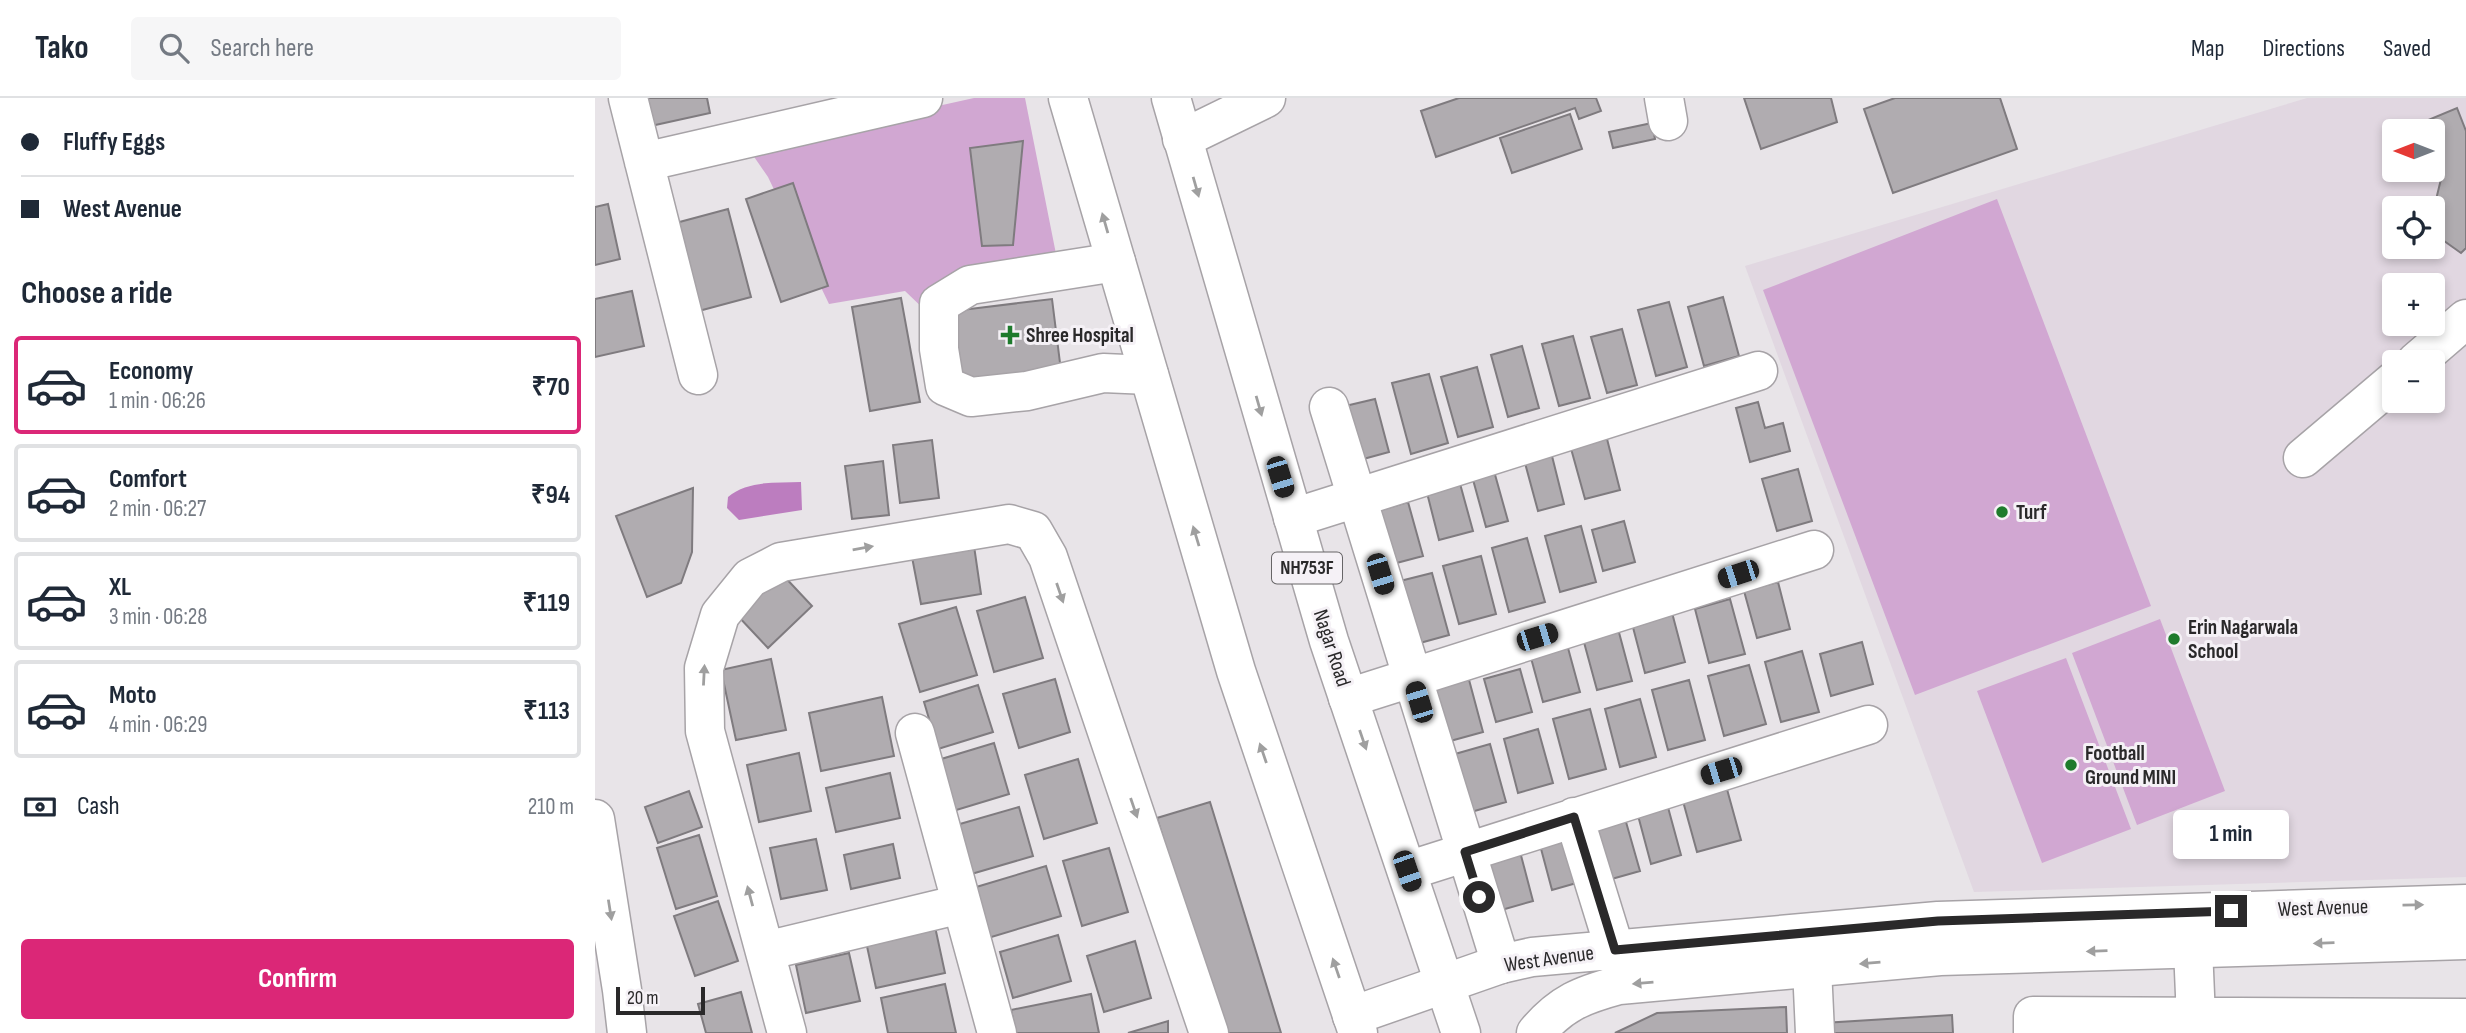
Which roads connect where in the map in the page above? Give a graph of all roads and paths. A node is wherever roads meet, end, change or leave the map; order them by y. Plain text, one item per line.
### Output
1 (628, 98) edge
2 (923, 98) edge
3 (1068, 98) edge
4 (1171, 98) edge
5 (1266, 98) edge
6 (791, 113) edge
7 (1182, 139) junction
8 (644, 162) junction
9 (1116, 262) junction
10 (2466, 319) edge
11 (2430, 350) edge
12 (1758, 371) dead end
13 (698, 375) dead end
14 (1149, 375) junction
15 (2382, 391) edge
16 (1329, 407) dead end
17 (2303, 458) dead end
18 (1356, 498) junction
19 (1293, 518) junction
20 (1814, 550) dead end
21 (1412, 677) junction
22 (1348, 698) junction
23 (1868, 725) dead end
24 (915, 733) dead end
25 (1574, 817) junction
26 (595, 819) edge
27 (1465, 852) junction
28 (1407, 871) junction
29 (961, 904) junction
30 (2466, 904) edge
31 (2466, 940) edge
32 (2193, 947) junction
33 (1615, 950) junction
34 (765, 951) junction
35 (1501, 964) junction
36 (1812, 968) junction
37 (1444, 983) junction
38 (2196, 1018) junction
39 (2466, 1018) edge
40 (1355, 1024) edge
41 (627, 1033) edge
42 (787, 1033) edge
43 (997, 1033) edge
44 (1209, 1033) edge
45 (1461, 1033) edge
46 (1536, 1033) edge
47 (1815, 1033) edge
48 (2033, 1033) edge

1 - 8 main road
2 - 6 main road
9 -> 3 main road
4 - 7 main road, Nagar Road / NH753F
5 - 7 main road
6 - 8 main road
7 -> 19 main road, Nagar Road / NH753F
8 - 13 main road
9 - 14 main road
9 - 14 main road
10 - 11 main road
12 - 18 main road
40 -> 14 main road
15 - 17 main road
16 - 18 main road
18 - 19 main road
18 - 21 main road
19 - 22 main road, Nagar Road / NH753F
20 - 21 main road
21 - 22 main road
21 - 27 main road
22 -> 28 main road, Nagar Road / NH753F
23 - 25 main road
24 - 29 main road
25 - 27 main road
25 - 33 main road
26 -> 41 main road
27 - 28 main road
27 - 35 main road
28 - 37 main road, Nagar Road / NH753F
29 - 34 main road
29 - 43 main road
33 -> 30 main road, West Avenue
31 -> 32 main road, West Avenue
32 -> 36 main road, West Avenue
32 - 38 main road
33 - 35 main road, West Avenue
34 - 42 main road
34 -> 44 main road
35 - 37 main road, West Avenue
36 -> 46 main road, West Avenue
36 - 47 main road
37 - 40 main road, West Avenue
37 - 45 main road, Nagar Road / NH753F
38 - 39 main road
38 - 48 main road

